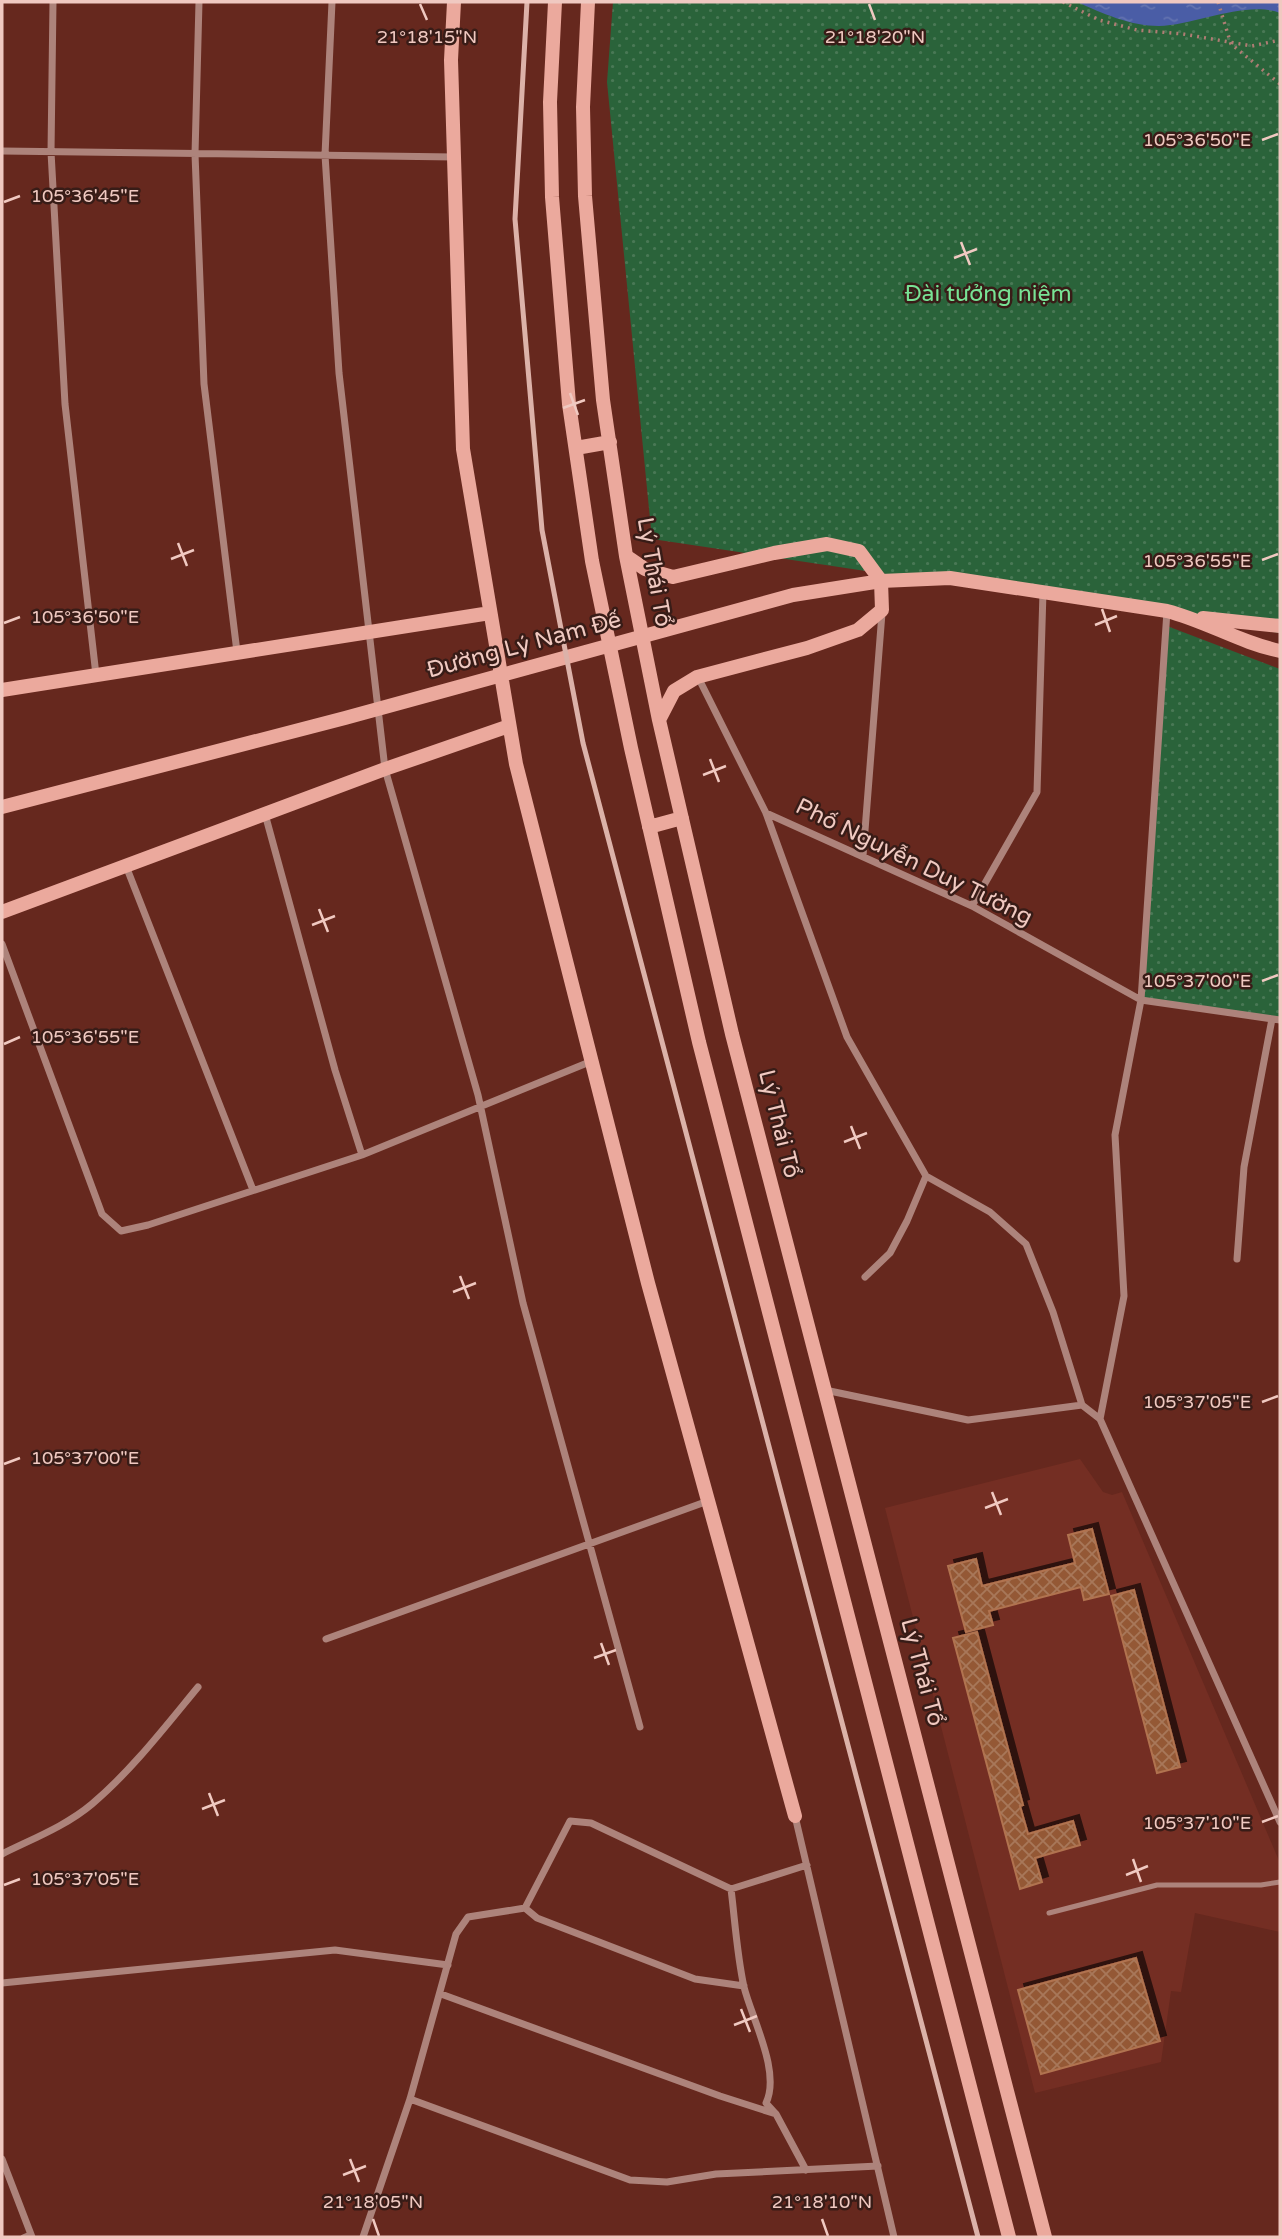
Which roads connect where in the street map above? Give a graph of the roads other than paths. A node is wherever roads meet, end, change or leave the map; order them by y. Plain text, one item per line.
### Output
1 (53, 2) edge
2 (199, 2) edge
3 (332, 2) edge
4 (454, 2) edge
5 (555, 2) edge
6 (588, 2) edge
7 (2, 151) edge
8 (51, 152) junction
9 (195, 154) junction
10 (326, 155) junction
11 (454, 157) junction
12 (610, 442) junction
13 (576, 449) junction
14 (626, 556) junction
15 (881, 581) junction
16 (1044, 592) junction
17 (882, 610) junction
18 (1167, 611) junction
19 (490, 613) junction
20 (1188, 617) junction
21 (1280, 626) edge
22 (369, 632) junction
23 (1280, 651) edge
24 (237, 653) junction
25 (96, 675) junction
26 (697, 677) junction
27 (2, 690) edge
28 (659, 720) junction
29 (509, 726) junction
30 (385, 769) junction
31 (2, 807) edge
32 (766, 813) junction
33 (265, 814) junction
34 (682, 818) junction
35 (649, 827) junction
36 (863, 856) junction
37 (126, 865) junction
38 (972, 906) junction
39 (2, 912) edge
40 (2, 944) edge
41 (1141, 1000) junction
42 (1276, 1020) edge
43 (592, 1062) junction
44 (480, 1108) junction
45 (362, 1155) junction
46 (926, 1176) junction
47 (253, 1190) junction
48 (1237, 1259) dead end
49 (865, 1277) dead end
50 (824, 1390) junction
51 (1082, 1405) junction
52 (1100, 1419) junction
53 (708, 1501) junction
54 (590, 1544) junction
55 (326, 1639) dead end
56 (198, 1687) dead end
57 (640, 1727) dead end
58 (795, 1816) joint
59 (1280, 1822) edge
60 (2, 1854) edge
61 (807, 1865) junction
62 (1280, 1882) edge
63 (731, 1889) junction
64 (526, 1908) junction
65 (1049, 1913) dead end
66 (448, 1965) junction
67 (2, 1983) edge
68 (744, 1986) junction
69 (441, 1994) junction
70 (410, 2099) junction
71 (776, 2114) junction
72 (2, 2159) edge
73 (878, 2166) junction
74 (806, 2170) junction
75 (28, 2236) edge
76 (363, 2237) edge
77 (894, 2237) edge
78 (1009, 2237) edge
79 (1045, 2237) edge

1 - 8 street
2 - 9 street
3 - 10 street
4 - 11 main road
5 - 13 main road
6 - 12 main road, Lý Thái Tổ
7 - 8 street
8 - 9 street
8 - 25 street
9 - 10 street
9 - 24 street
10 - 11 street
10 - 22 street
11 - 19 main road
12 - 13 main road
12 - 14 main road, Lý Thái Tổ
13 - 35 main road
14 - 15 main road
14 - 28 main road, Lý Thái Tổ
15 - 16 main road, Đường Lý Nam Đế
15 - 17 main road
15 - 31 main road, Đường Lý Nam Đế
16 - 18 main road, Đường Lý Nam Đế
16 - 38 street
17 - 26 main road
17 - 36 street
18 - 20 main road, Đường Lý Nam Đế
18 - 41 street
19 - 22 main road
19 - 29 main road
20 - 21 main road, Đường Lý Nam Đế
20 - 23 main road, Đường Lý Nam Đế
22 - 24 main road
22 - 30 street
24 - 25 main road
25 - 27 main road
26 - 28 main road
26 - 32 street
28 - 34 main road, Lý Thái Tổ
29 - 30 main road
29 - 43 main road
30 - 33 main road
30 - 44 street
32 - 36 street, Phố Nguyễn Duy Tường
32 - 46 street
33 - 37 main road
33 - 45 street
34 - 35 main road
34 - 50 main road, Lý Thái Tổ
35 - 78 main road
36 - 38 street, Phố Nguyễn Duy Tường
37 - 39 main road
37 - 47 street
38 - 41 street, Phố Nguyễn Duy Tường
40 - 47 street
41 - 42 street, Phố Nguyễn Duy Tường
41 - 52 street
42 - 48 street
43 - 44 street
43 - 53 main road
44 - 45 street
44 - 54 street
45 - 47 street
46 - 49 street
46 - 51 street
50 - 51 street
50 - 79 main road, Lý Thái Tổ
51 - 52 street
52 - 59 street
53 - 54 street
53 - 58 main road
54 - 55 street
54 - 57 street
56 - 60 street
58 - 61 street
61 - 63 street
61 - 73 street
62 - 65 lane
63 - 64 street
63 - 68 street
64 - 66 street
64 - 68 street
66 - 67 street
66 - 69 street
68 - 71 street
69 - 70 street
69 - 71 street
70 - 74 street
70 - 76 street
71 - 74 street
72 - 75 street
73 - 74 street
73 - 77 street

